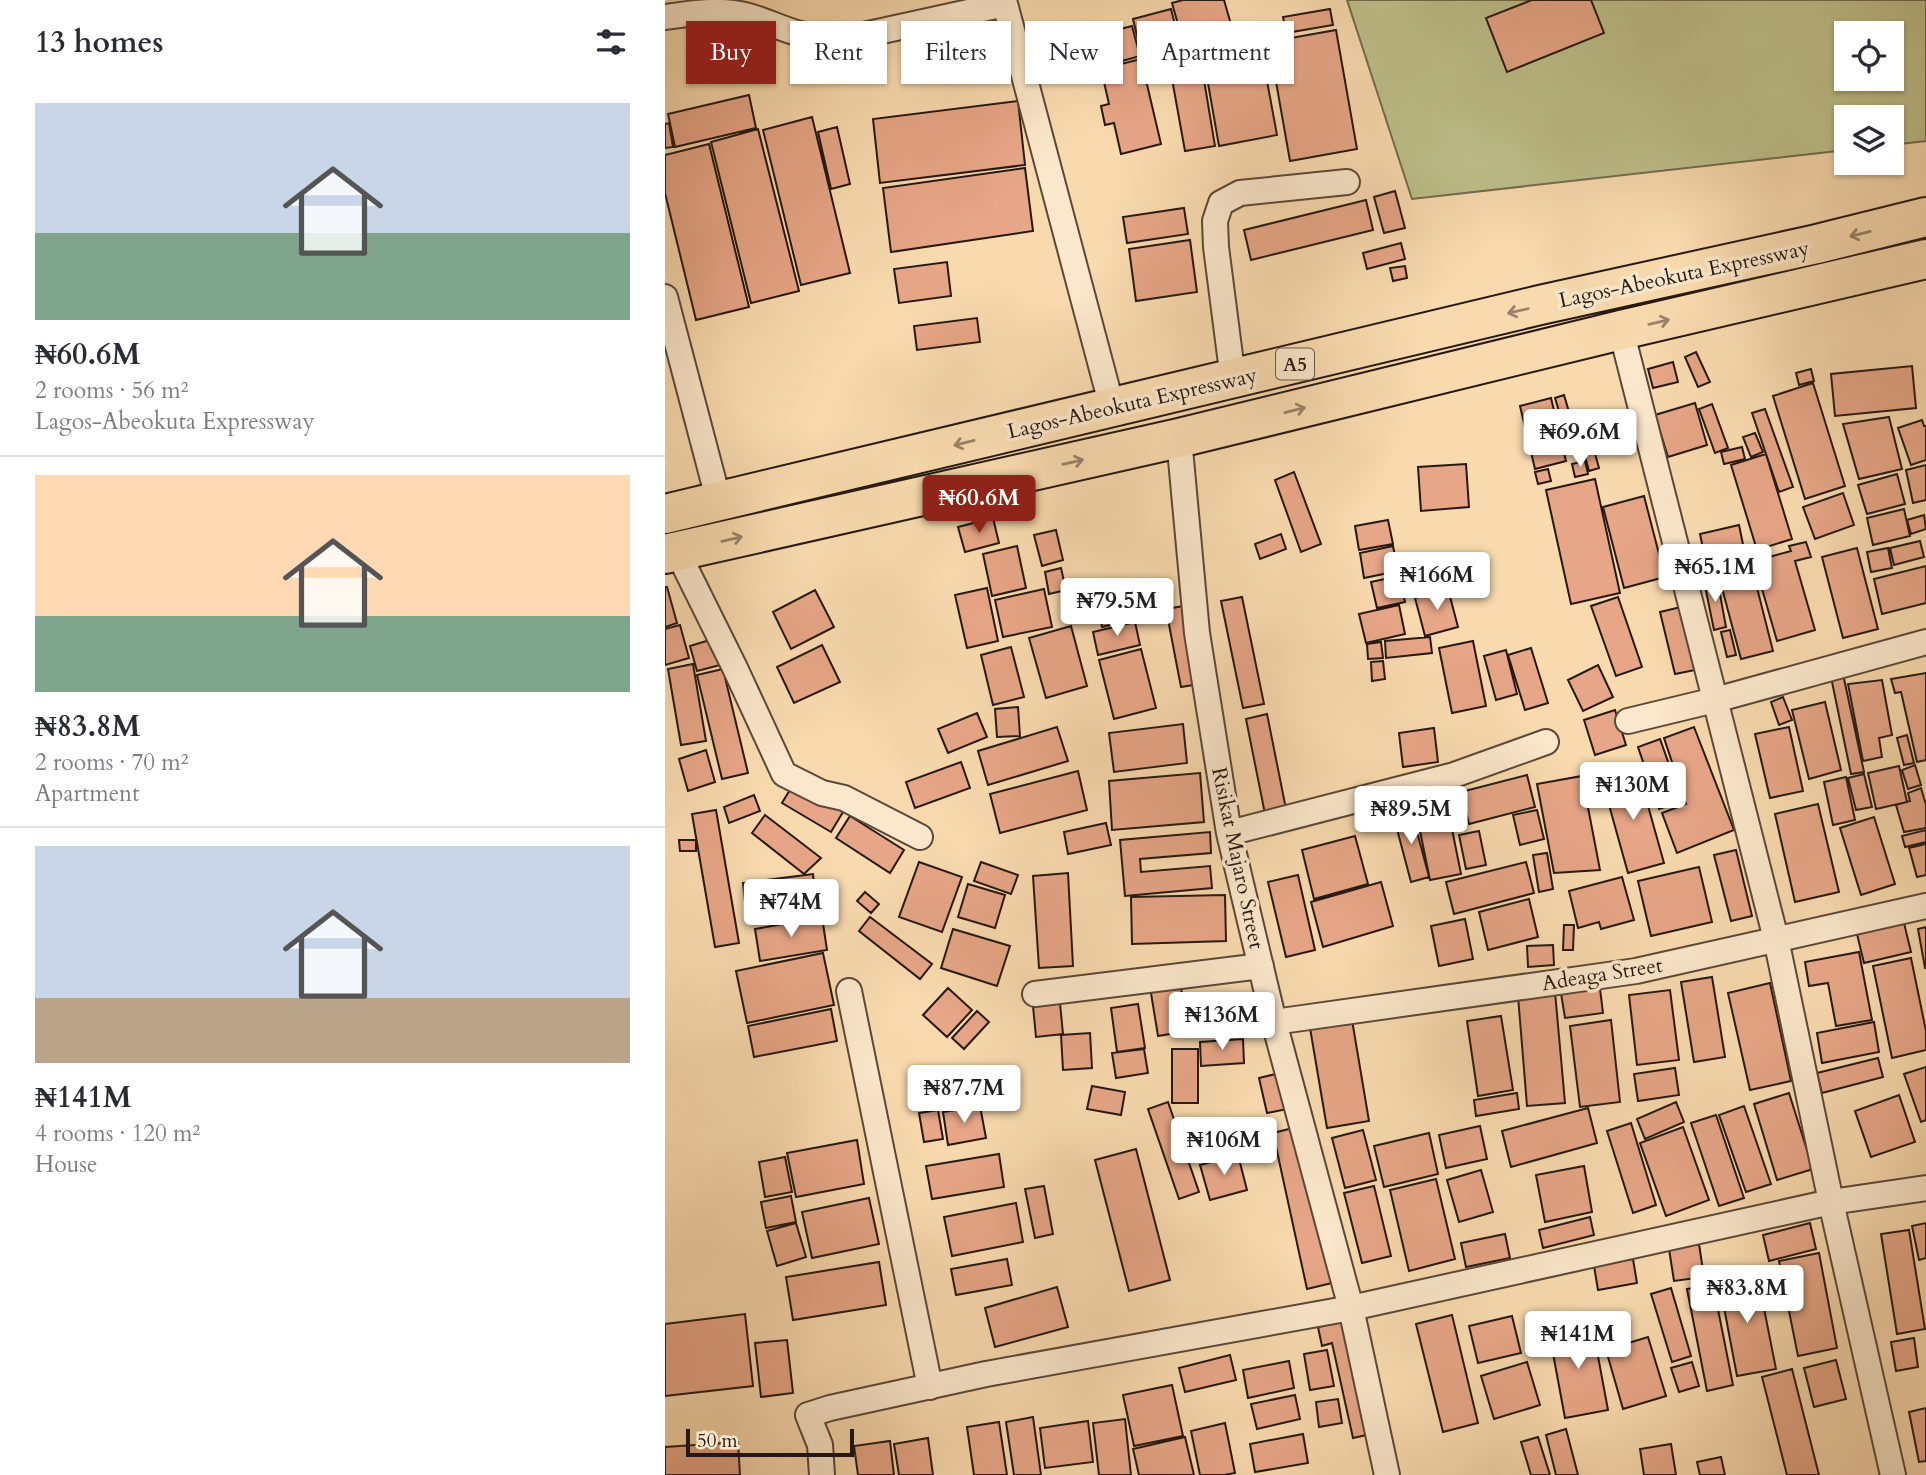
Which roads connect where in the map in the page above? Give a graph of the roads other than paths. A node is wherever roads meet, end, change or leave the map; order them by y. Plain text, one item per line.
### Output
1 (1005, 2) edge
2 (665, 17) edge
3 (1347, 182) dead end
4 (1926, 217) edge
5 (1926, 259) edge
6 (665, 298) edge
7 (1621, 331) junction
8 (1233, 379) junction
9 (1112, 407) junction
10 (1179, 438) junction
11 (719, 502) junction
12 (665, 514) edge
13 (671, 552) edge
14 (1926, 642) edge
15 (1715, 700) junction
16 (1628, 721) dead end
17 (1546, 742) dead end
18 (1229, 833) junction
19 (920, 837) dead end
20 (1926, 906) edge
21 (1776, 939) junction
22 (1261, 966) junction
23 (849, 991) dead end
24 (1035, 994) dead end
25 (1274, 1022) junction
26 (1926, 1188) edge
27 (1831, 1202) junction
28 (1351, 1308) junction
29 (930, 1387) junction
30 (822, 1475) edge
31 (1387, 1475) edge
32 (1893, 1475) edge

1 - 2 street
1 - 9 street
3 - 8 street
4 -> 8 highway, Lagos-Abeokuta Expressway / A5
7 -> 5 highway, Lagos-Abeokuta Expressway / A5
6 - 11 street
10 -> 7 highway, Lagos-Abeokuta Expressway / A5
7 - 15 street
8 - 9 highway, Lagos-Abeokuta Expressway / A5
9 -> 11 highway, Lagos-Abeokuta Expressway / A5
13 -> 10 highway, Lagos-Abeokuta Expressway / A5
10 - 18 street, Risikat Majaro Street
11 - 12 highway, Lagos-Abeokuta Expressway / A5
13 - 19 street
14 - 15 street
15 - 16 street
15 - 21 street
17 - 18 street
18 - 22 street, Risikat Majaro Street
20 - 21 street, Adeaga Street
21 - 25 street, Adeaga Street
21 - 27 street
22 - 24 street
22 - 25 street, Risikat Majaro Street
23 - 29 street
25 - 28 street, Risikat Majaro Street
26 - 27 street
27 - 28 street
27 - 32 street
28 - 29 street
28 - 31 street, Risikat Majaro Street
29 - 30 street

